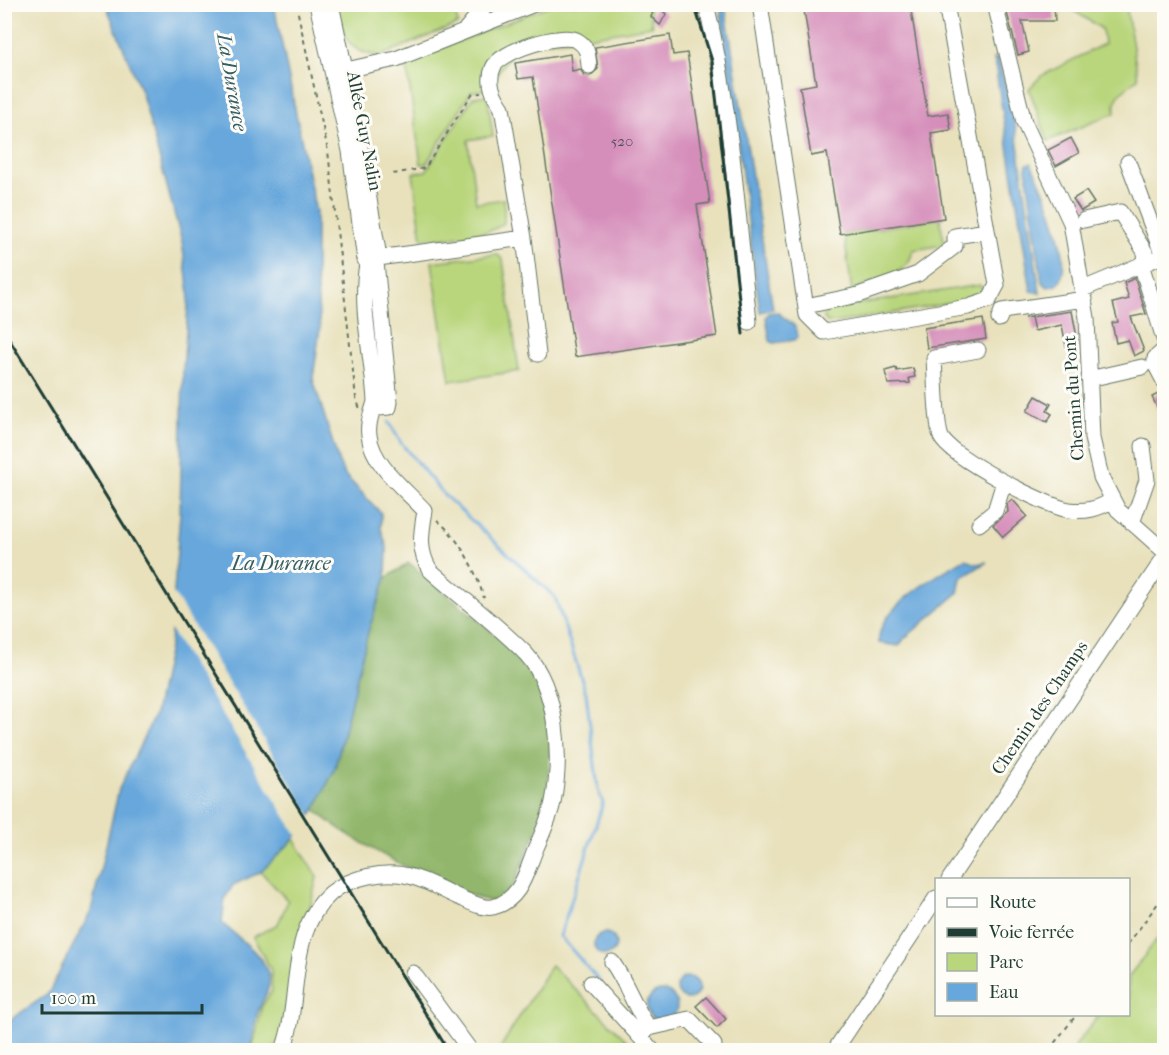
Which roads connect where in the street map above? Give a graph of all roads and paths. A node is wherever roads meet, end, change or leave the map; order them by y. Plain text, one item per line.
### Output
1 (296, 4) edge
2 (317, 4) edge
3 (331, 4) edge
4 (487, 4) edge
5 (534, 4) edge
6 (706, 4) edge
7 (760, 4) edge
8 (946, 4) edge
9 (995, 4) edge
10 (464, 32) junction
11 (590, 66) dead end
12 (340, 71) junction
13 (492, 92) junction
14 (1128, 162) dead end
15 (393, 174) dead end
16 (1084, 220) dead end
17 (987, 231) junction
18 (524, 238) junction
19 (1164, 256) edge
20 (374, 262) junction
21 (1144, 263) junction
22 (1084, 294) junction
23 (806, 306) junction
24 (999, 319) dead end
25 (749, 322) dead end
26 (1164, 339) edge
27 (1164, 350) edge
28 (978, 351) dead end
29 (538, 354) dead end
30 (1142, 367) dead end
31 (1089, 379) junction
32 (1164, 381) edge
33 (369, 427) junction
34 (1143, 446) dead end
35 (1004, 482) junction
36 (1113, 500) junction
37 (425, 511) junction
38 (1132, 523) junction
39 (979, 524) dead end
40 (1164, 551) edge
41 (485, 619) junction
42 (950, 878) edge
43 (1164, 895) edge
44 (935, 900) edge
45 (1130, 941) edge
46 (612, 962) dead end
47 (413, 973) dead end
48 (591, 983) dead end
49 (1075, 1016) edge
50 (644, 1032) junction
51 (714, 1046) dead end
52 (283, 1050) edge
53 (470, 1050) edge
54 (652, 1050) edge
55 (835, 1050) edge
56 (1049, 1050) edge

1 - 33 path
2 - 12 street, Allée Guy Nalin
3 - 12 street, Allée Guy Nalin
4 - 10 street
5 - 10 street
6 - 25 street
7 - 23 street
8 - 17 street
9 - 22 street, Chemin du Pont
10 - 12 street
11 - 13 street
12 - 20 street, Allée Guy Nalin
13 - 15 path
13 - 18 street
14 - 19 street
16 - 21 street
17 - 23 street
17 - 23 street
18 - 20 street
18 - 29 street
19 - 21 street
20 - 33 street, Allée Guy Nalin
21 - 22 street
21 - 26 street
22 - 24 street
22 - 31 street, Chemin du Pont
27 - 32 street
28 - 35 street
30 - 31 street
31 - 36 street, Chemin du Pont
33 - 37 street
34 - 38 street
35 - 36 street
35 - 39 street
36 - 38 street, Chemin du Pont
37 - 41 path
37 - 41 street
38 - 40 street, Chemin du Pont
40 - 42 street, Chemin des Champs
41 - 52 street
43 - 45 path
44 - 55 street
46 - 50 street
47 - 53 street
48 - 50 street
49 - 56 path
50 - 51 street
50 - 54 street

